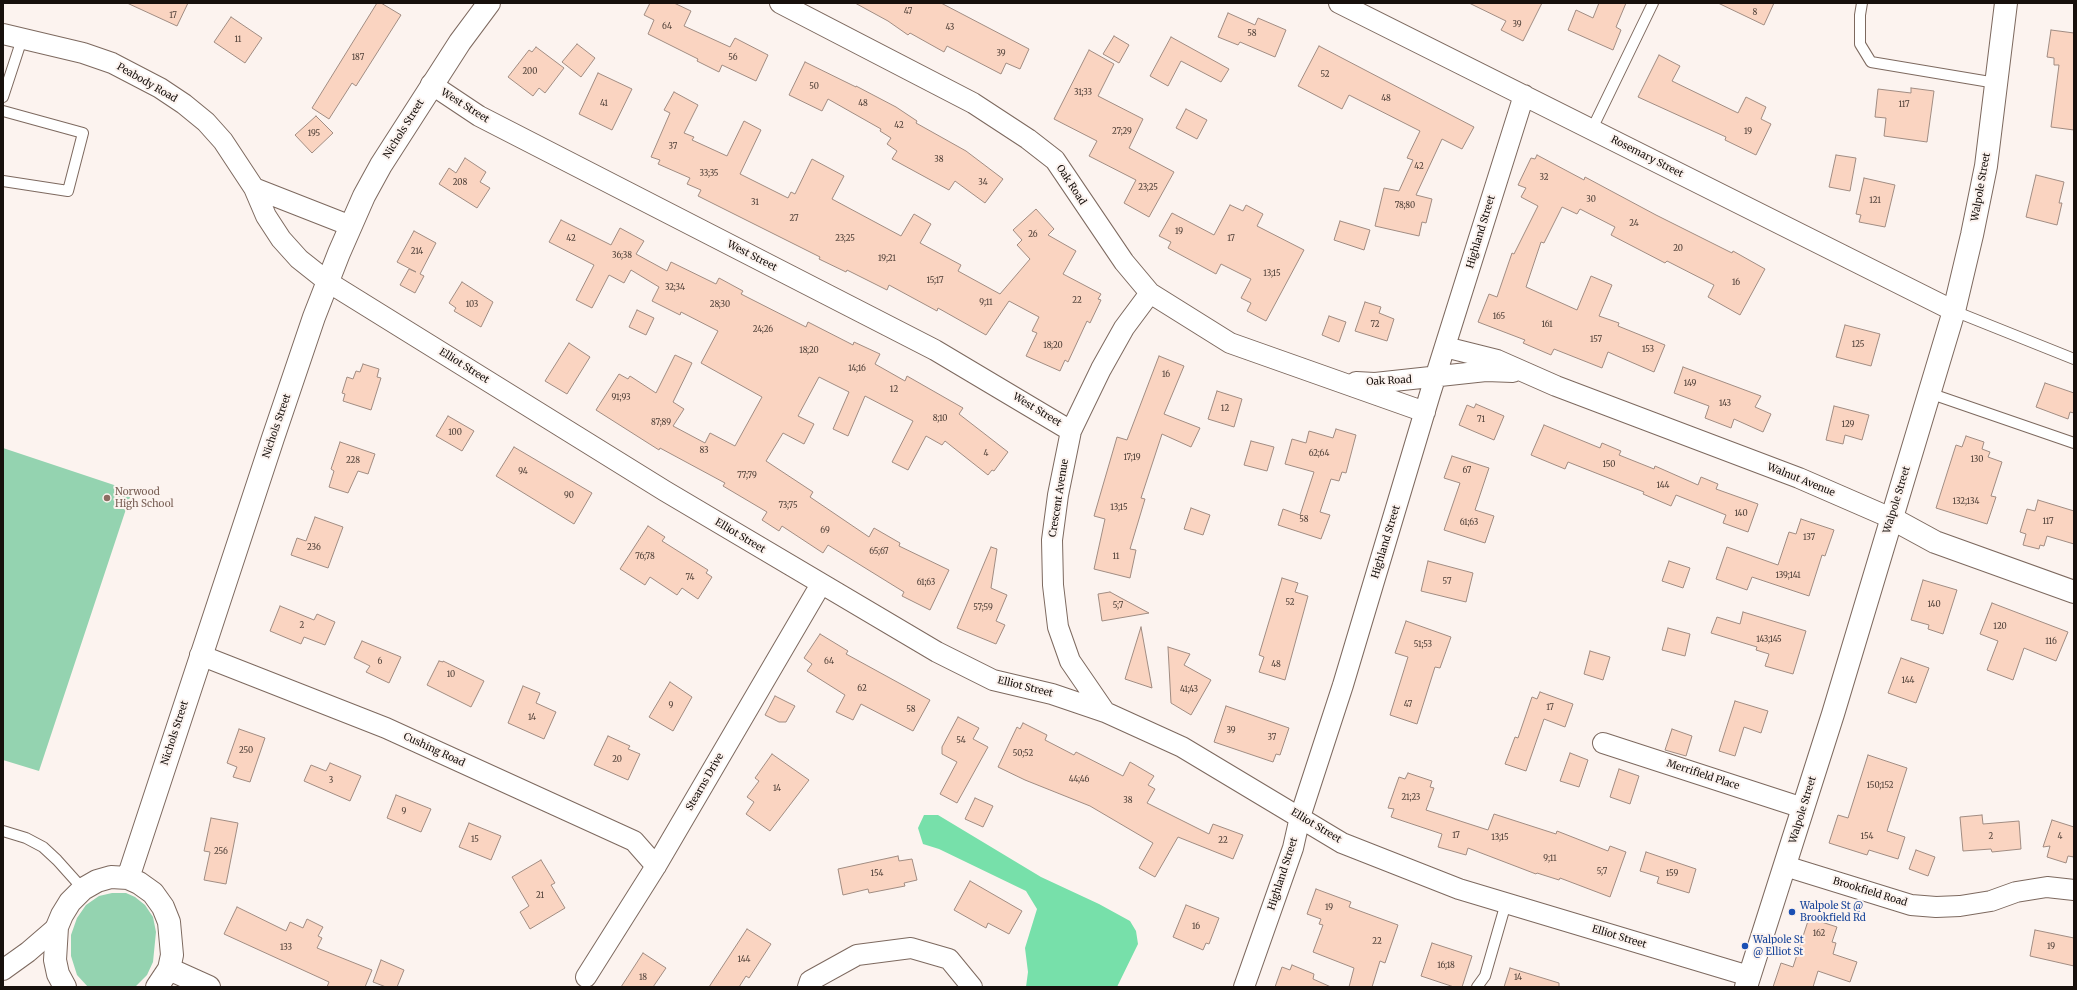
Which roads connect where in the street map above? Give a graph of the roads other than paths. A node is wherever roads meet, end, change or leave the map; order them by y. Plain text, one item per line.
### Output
1 (489, 3) edge
2 (780, 3) edge
3 (1339, 3) edge
4 (1654, 3) edge
5 (1862, 3) edge
6 (2006, 3) edge
7 (3, 34) edge
8 (22, 39) junction
9 (1996, 83) junction
10 (431, 84) junction
11 (1524, 95) junction
12 (3, 97) edge
13 (3, 111) edge
14 (1592, 129) junction
15 (3, 181) edge
16 (254, 188) junction
17 (351, 226) junction
18 (328, 282) junction
19 (1150, 293) junction
20 (1954, 311) junction
21 (1445, 347) junction
22 (2074, 359) edge
23 (1525, 373) junction
24 (1436, 376) junction
25 (1342, 381) junction
26 (1929, 393) junction
27 (1425, 412) junction
28 (1071, 431) junction
29 (2074, 443) edge
30 (1891, 518) junction
31 (821, 584) junction
32 (2074, 592) edge
33 (200, 655) junction
34 (1105, 712) junction
35 (1603, 742) dead end
36 (1803, 808) junction
37 (1300, 817) junction
38 (3, 831) edge
39 (656, 866) junction
40 (1785, 866) junction
41 (128, 878) junction
42 (83, 889) junction
43 (2074, 890) edge
44 (1506, 903) junction
45 (58, 927) junction
46 (169, 969) junction
47 (3, 970) edge
48 (586, 977) dead end
49 (1748, 981) edge
50 (65, 987) edge
51 (157, 987) edge
52 (209, 987) edge
53 (808, 987) edge
54 (972, 987) edge
55 (1244, 987) edge
56 (1477, 987) edge

1 - 10 main road, Nichols Street
2 - 19 street, Oak Road
3 - 11 street, Rosemary Street
4 - 14 lane
5 - 9 lane
6 - 9 main road, Walpole Street
7 - 8 street, Peabody Road
8 - 12 lane
8 - 16 street, Peabody Road
9 - 20 main road, Walpole Street
10 - 17 main road, Nichols Street
10 - 28 street, West Street
11 - 14 street, Rosemary Street
11 - 21 street, Highland Street
13 - 15 lane
14 - 20 street, Rosemary Street
16 - 17 street
16 - 18 street, Peabody Road
17 - 18 main road, Nichols Street
18 - 31 street, Elliot Street
18 - 33 main road, Nichols Street
19 - 25 street, Oak Road
19 - 28 street, Crescent Avenue
20 - 22 lane
20 - 26 main road, Walpole Street
21 - 23 street, Walnut Avenue
21 - 24 street, Highland Street
23 - 24 street, Walnut Avenue
23 - 30 street, Walnut Avenue
24 - 25 street, Oak Road
24 - 27 street, Highland Street
25 - 27 street, Oak Road
26 - 29 lane
26 - 30 main road, Walpole Street
27 - 37 street, Highland Street
28 - 34 street, Crescent Avenue
30 - 32 main road, Walnut Avenue
30 - 36 main road, Walpole Street
31 - 34 street, Elliot Street
31 - 39 street, Stearns Drive
33 - 39 street, Cushing Road
33 - 41 main road, Nichols Street
34 - 37 street, Elliot Street
35 - 36 street, Merrifield Place
36 - 40 main road, Walpole Street
37 - 44 street, Elliot Street
37 - 55 street, Highland Street
38 - 42 lane
39 - 48 street, Stearns Drive
40 - 43 street, Brookfield Road
40 - 49 main road, Walpole Street
41 - 42 main road
41 - 46 main road
42 - 45 main road
44 - 49 street, Elliot Street
44 - 56 lane
45 - 47 street
45 - 50 main road
46 - 51 main road
46 - 52 main road
53 - 54 street

